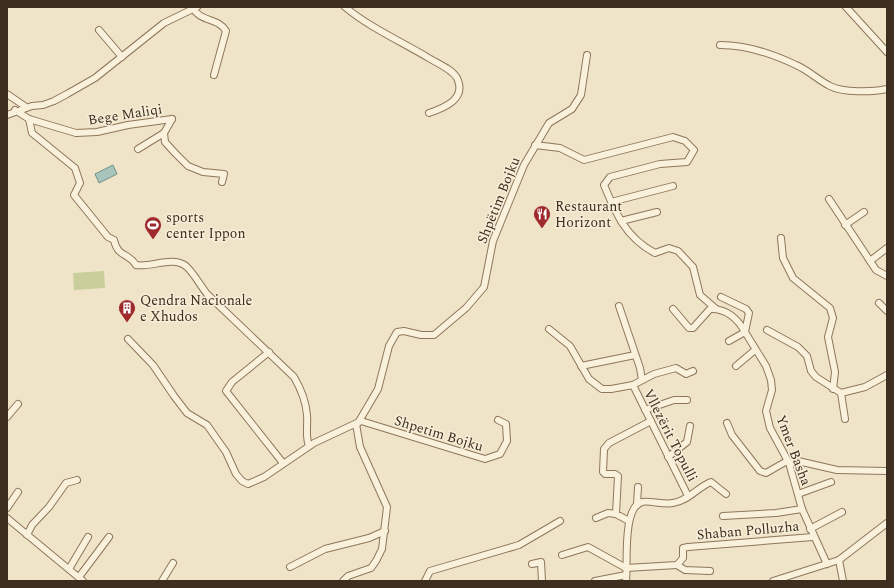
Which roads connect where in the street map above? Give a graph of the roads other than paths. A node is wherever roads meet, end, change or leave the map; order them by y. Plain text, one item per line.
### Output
1 (345, 7) edge
2 (846, 7) edge
3 (195, 8) edge
4 (99, 30) dead end
5 (720, 45) dead end
6 (887, 52) edge
7 (587, 55) dead end
8 (122, 57) junction
9 (214, 74) dead end
10 (887, 89) edge
11 (7, 94) edge
12 (26, 107) junction
13 (15, 110) junction
14 (429, 113) dead end
15 (7, 115) edge
16 (29, 119) junction
17 (164, 133) junction
18 (535, 145) junction
19 (138, 149) dead end
20 (222, 182) dead end
21 (673, 186) dead end
22 (829, 199) dead end
23 (611, 202) junction
24 (657, 212) dead end
25 (864, 212) dead end
26 (621, 221) junction
27 (845, 225) junction
28 (781, 238) dead end
29 (887, 248) edge
30 (870, 261) junction
31 (887, 276) edge
32 (721, 297) dead end
33 (879, 303) dead end
34 (619, 306) dead end
35 (715, 308) junction
36 (673, 309) dead end
37 (887, 311) edge
38 (549, 329) dead end
39 (767, 330) dead end
40 (745, 332) junction
41 (128, 339) dead end
42 (729, 341) dead end
43 (755, 350) junction
44 (269, 352) junction
45 (635, 355) junction
46 (581, 366) junction
47 (736, 366) dead end
48 (693, 371) dead end
49 (887, 376) edge
50 (642, 380) junction
51 (633, 385) junction
52 (833, 389) junction
53 (841, 393) junction
54 (688, 400) dead end
55 (18, 404) dead end
56 (645, 410) junction
57 (7, 417) edge
58 (845, 419) dead end
59 (498, 420) dead end
60 (651, 421) junction
61 (357, 423) junction
62 (727, 423) dead end
63 (690, 426) dead end
64 (309, 446) junction
65 (668, 457) junction
66 (788, 462) junction
67 (283, 463) junction
68 (887, 471) edge
69 (78, 480) dead end
70 (831, 482) dead end
71 (638, 487) dead end
72 (18, 492) dead end
73 (726, 494) dead end
74 (798, 494) junction
75 (688, 496) junction
76 (637, 505) junction
77 (7, 508) edge
78 (802, 509) junction
79 (842, 512) dead end
80 (616, 514) junction
81 (723, 516) dead end
82 (7, 518) edge
83 (596, 518) dead end
84 (560, 521) dead end
85 (629, 521) junction
86 (887, 523) edge
87 (810, 529) junction
88 (385, 531) junction
89 (27, 535) junction
90 (88, 537) dead end
91 (109, 537) dead end
92 (813, 537) junction
93 (562, 555) dead end
94 (839, 560) junction
95 (173, 563) dead end
96 (532, 564) dead end
97 (827, 564) junction
98 (677, 565) junction
99 (290, 567) dead end
100 (68, 569) junction
101 (710, 571) dead end
102 (626, 575) edge
103 (81, 579) edge
104 (162, 581) edge
105 (343, 581) edge
106 (425, 581) edge
107 (542, 581) edge
108 (595, 581) edge
109 (772, 581) edge
110 (843, 581) edge

1 - 14 street
2 - 6 street
3 - 8 street
3 - 9 street
4 - 8 street
5 - 10 street
7 - 18 street, Shpëtim Bojku
8 - 12 street
11 - 12 street
12 - 13 street
13 - 15 street
13 - 16 street, Bege Maliqi
16 - 17 street, Bege Maliqi
16 - 44 street
17 - 19 street
17 - 20 street
18 - 23 street, Ymer Basha
18 - 61 street, Shpëtim Bojku
21 - 23 street
22 - 27 street
23 - 26 street, Ymer Basha
24 - 26 street
25 - 27 street
26 - 35 street, Ymer Basha
27 - 30 street
28 - 52 street
29 - 30 street
30 - 31 street
32 - 40 street
33 - 37 street
34 - 45 street, Vllezërit Topulli
35 - 36 street
35 - 40 street, Ymer Basha
38 - 46 street
39 - 52 street
40 - 42 street
40 - 43 street, Ymer Basha
41 - 67 street
43 - 47 street
43 - 66 street, Ymer Basha
44 - 64 street
44 - 67 street
45 - 46 street
45 - 50 street, Vllezërit Topulli
46 - 51 street, Vllezërit Topulli
48 - 50 street, Vllezërit Topulli
49 - 53 street
50 - 51 street, Vllezërit Topulli
51 - 56 street, Vllezërit Topulli
52 - 53 street
53 - 58 street
54 - 56 street
55 - 57 street
56 - 60 street, Vllezërit Topulli
59 - 61 street, Shpetim Bojku
60 - 65 street, Vllezërit Topulli
60 - 80 street
61 - 64 street
61 - 88 street
62 - 66 street
63 - 65 street
64 - 67 street
65 - 75 street, Vllezërit Topulli
66 - 68 street
66 - 74 street, Ymer Basha
69 - 89 street
70 - 74 street
71 - 76 street
72 - 77 street
73 - 75 street
74 - 78 street, Ymer Basha
75 - 76 street
76 - 85 street
78 - 81 street
78 - 87 street, Ymer Basha
79 - 87 street
80 - 83 street
80 - 85 street
82 - 89 street
84 - 106 street
85 - 102 street
86 - 94 street
87 - 92 street, Ymer Basha
88 - 99 street
88 - 105 street
89 - 100 street
90 - 100 street
91 - 103 street
92 - 97 street, Ymer Basha
92 - 98 street, Shaban Polluzha
93 - 102 street
94 - 97 street
94 - 110 street
95 - 104 street
96 - 107 street
97 - 109 street
98 - 101 street
98 - 102 street
100 - 103 street
102 - 108 street

